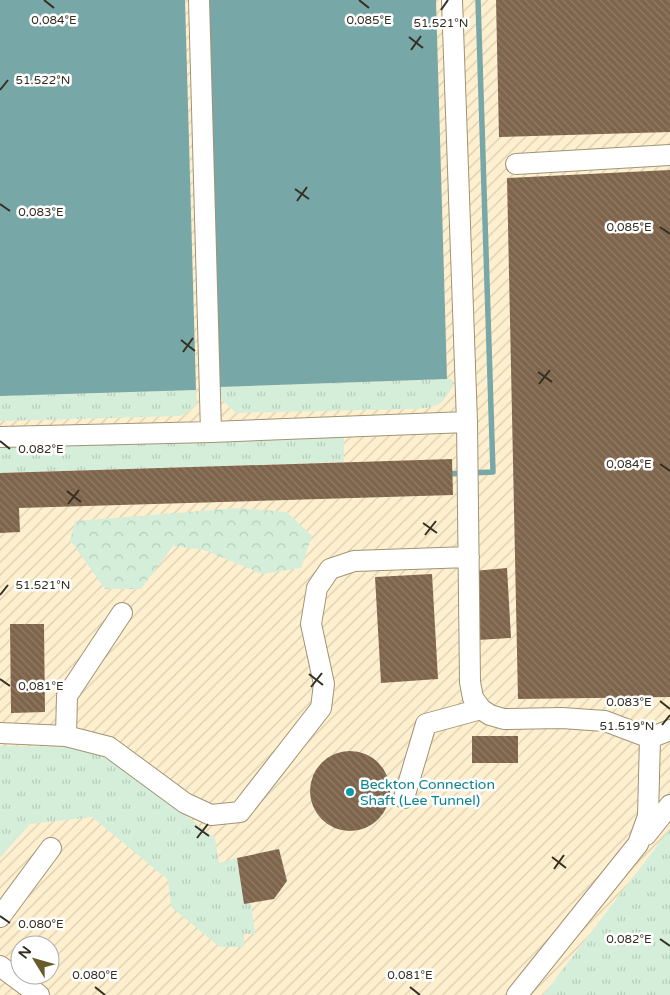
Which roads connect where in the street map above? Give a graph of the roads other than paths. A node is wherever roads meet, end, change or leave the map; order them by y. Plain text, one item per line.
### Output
1 (199, 0) edge
2 (452, 0) edge
3 (670, 156) edge
4 (516, 164) dead end
5 (468, 422) junction
6 (211, 432) junction
7 (0, 437) edge
8 (469, 558) junction
9 (122, 613) dead end
10 (480, 709) junction
11 (670, 730) edge
12 (0, 733) edge
13 (66, 736) junction
14 (650, 738) junction
15 (404, 798) dead end
16 (670, 805) edge
17 (638, 844) junction
18 (51, 848) dead end
19 (0, 917) edge
20 (0, 966) edge
21 (39, 995) edge
22 (517, 995) edge

1 - 6 lane
2 - 5 lane
3 - 4 lane
5 - 6 lane
5 - 8 lane
6 - 7 lane
8 - 10 lane
8 - 13 lane
9 - 13 lane
10 - 14 lane
10 - 15 lane
11 - 14 lane
12 - 13 lane
14 - 17 lane
16 - 17 lane
17 - 22 lane
18 - 19 lane
20 - 21 lane

